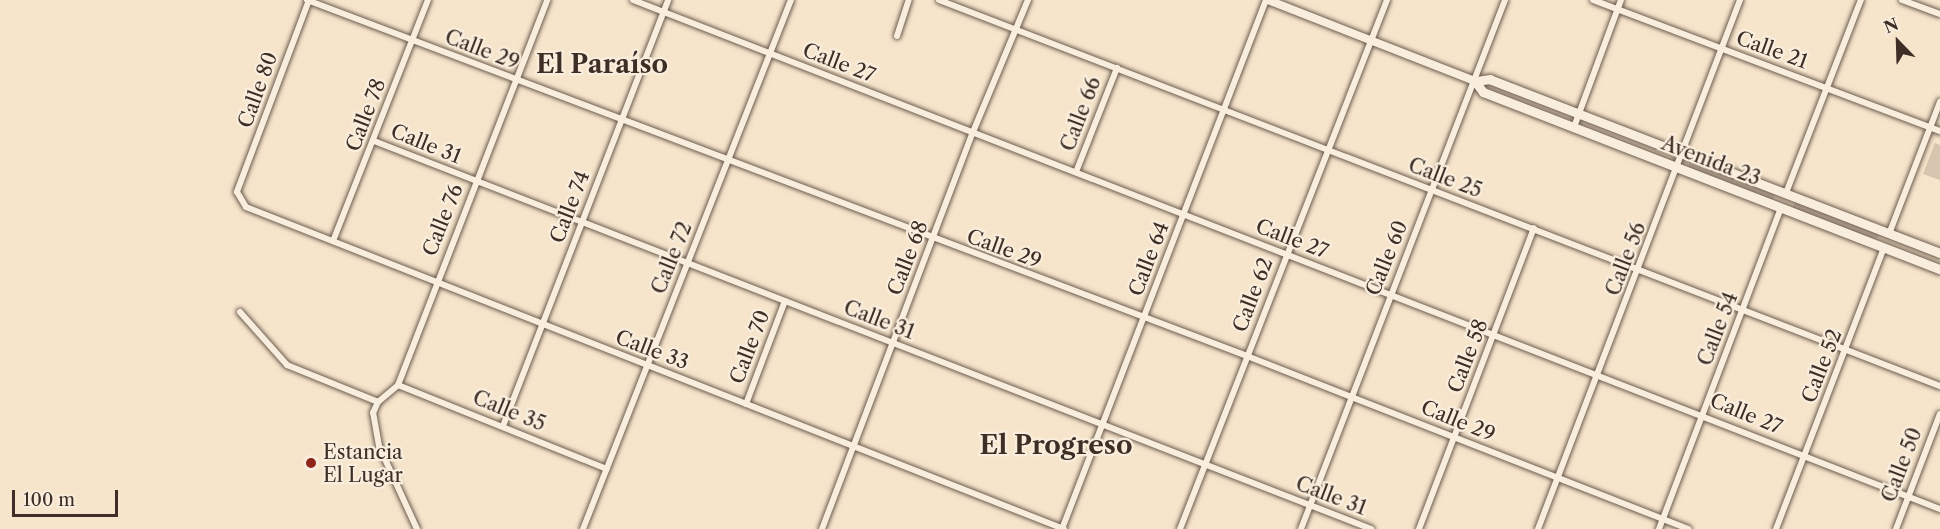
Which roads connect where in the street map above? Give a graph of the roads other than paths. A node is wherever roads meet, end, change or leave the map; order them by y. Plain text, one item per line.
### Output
1 (308, 0) edge
2 (428, 0) edge
3 (547, 0) edge
4 (633, 0) edge
5 (668, 0) edge
6 (791, 0) edge
7 (909, 0) edge
8 (939, 0) edge
9 (1028, 0) edge
10 (1267, 0) edge
11 (1387, 0) edge
12 (1505, 0) edge
13 (1593, 0) edge
14 (1621, 0) edge
15 (1740, 0) edge
16 (1860, 0) edge
17 (1902, 0) edge
18 (1617, 11) junction
19 (663, 12) junction
20 (1940, 14) edge
21 (1017, 30) junction
22 (897, 36) dead end
23 (1371, 40) junction
24 (412, 41) junction
25 (1722, 49) junction
26 (770, 53) junction
27 (1117, 68) junction
28 (515, 80) junction
29 (1475, 81) junction
30 (1827, 87) junction
31 (1940, 102) edge
32 (1225, 110) junction
33 (1579, 113) junction
34 (621, 121) junction
35 (1574, 127) junction
36 (1930, 127) junction
37 (1940, 130) edge
38 (973, 132) junction
39 (374, 141) junction
40 (1328, 150) junction
41 (1684, 154) junction
42 (727, 162) junction
43 (1679, 168) junction
44 (1076, 172) junction
45 (476, 181) junction
46 (237, 192) joint
47 (1432, 192) junction
48 (1786, 194) junction
49 (1781, 207) junction
50 (1184, 215) junction
51 (583, 220) junction
52 (1534, 228) junction
53 (1889, 234) junction
54 (933, 240) junction
55 (333, 241) junction
56 (1884, 248) junction
57 (1940, 253) edge
58 (1287, 254) junction
59 (688, 262) junction
60 (1940, 269) edge
61 (1639, 270) junction
62 (437, 280) junction
63 (1390, 294) junction
64 (785, 301) junction
65 (1743, 310) junction
66 (240, 312) dead end
67 (1144, 319) junction
68 (542, 324) junction
69 (1494, 333) junction
70 (893, 343) junction
71 (1846, 350) junction
72 (1247, 356) junction
73 (647, 366) junction
74 (1598, 375) junction
75 (398, 385) junction
76 (1940, 386) edge
77 (1350, 397) junction
78 (378, 402) junction
79 (746, 404) junction
80 (1703, 414) junction
81 (1940, 414) edge
82 (1102, 424) junction
83 (503, 426) junction
84 (1455, 436) junction
85 (854, 445) junction
86 (1805, 455) junction
87 (1205, 466) junction
88 (607, 469) junction
89 (1558, 479) junction
90 (1907, 497) junction
91 (1310, 506) junction
92 (1940, 509) edge
93 (1663, 519) junction
94 (417, 529) edge
95 (583, 529) edge
96 (822, 529) edge
97 (1063, 529) edge
98 (1180, 529) edge
99 (1301, 529) edge
100 (1371, 529) edge
101 (1419, 529) edge
102 (1538, 529) edge
103 (1659, 529) edge
104 (1688, 529) edge
105 (1776, 529) edge
106 (1896, 529) edge

1 - 24 street, Calle 29
1 - 46 street, Calle 80
2 - 24 street, Calle 78
3 - 28 street, Calle 76
4 - 19 street, Calle 27
5 - 19 street, Calle 74
6 - 26 street, Calle 72
7 - 22 street
8 - 21 street, Calle 25
9 - 21 street, Calle 68
10 - 23 street, Avenida 23
10 - 32 street, Calle 64
11 - 23 street, Calle 62
12 - 29 street, Calle 60
13 - 18 street, Calle 21
14 - 18 street
15 - 25 street, Calle 56
16 - 30 street
17 - 20 street
18 - 25 street, Calle 21
18 - 33 street
19 - 26 street, Calle 27
19 - 34 street, Calle 74
21 - 27 street, Calle 25
21 - 38 street, Calle 68
23 - 29 street, Avenida 23
23 - 40 street, Calle 62
24 - 28 street, Calle 29
24 - 39 street, Calle 78
25 - 30 street, Calle 21
25 - 41 street, Calle 56
26 - 38 street, Calle 27
26 - 42 street, Calle 72
27 - 32 street, Calle 25
27 - 44 street, Calle 66
28 - 34 street, Calle 29
28 - 45 street, Calle 76
29 - 33 main road, Avenida 23
29 - 35 main road, Avenida 23
29 - 47 street, Calle 60
30 - 36 street, Calle 21
30 - 48 street
31 - 36 street
32 - 40 street, Calle 25
32 - 50 street, Calle 64
33 - 35 street
33 - 41 main road, Avenida 23
34 - 42 street, Calle 29
34 - 51 street, Calle 74
35 - 43 main road, Avenida 23
36 - 37 street, Calle 21
36 - 53 street
38 - 44 street, Calle 27
38 - 54 street, Calle 68
39 - 45 street, Calle 31
39 - 55 street, Calle 78
40 - 47 street, Calle 25
40 - 58 street, Calle 62
41 - 43 street, Calle 56
41 - 48 main road, Avenida 23
42 - 54 street, Calle 29
42 - 59 street, Calle 72
43 - 49 main road, Avenida 23
43 - 61 street, Calle 56
44 - 50 street, Calle 27
45 - 51 street, Calle 31
45 - 62 street, Calle 76
46 - 55 street, Calle 33
47 - 52 street, Calle 25
47 - 63 street, Calle 60
48 - 49 main road
48 - 53 main road, Avenida 23
49 - 56 main road, Avenida 23
49 - 65 street, Calle 54
50 - 58 street, Calle 27
50 - 67 street, Calle 64
51 - 59 street, Calle 31
51 - 68 street, Calle 74
52 - 61 street, Calle 25
52 - 69 street, Calle 58
53 - 56 main road
53 - 57 main road, Avenida 23
54 - 67 street, Calle 29
54 - 70 street, Calle 68
55 - 62 street, Calle 33
56 - 60 main road, Avenida 23
56 - 71 street, Calle 52
58 - 63 street, Calle 27
58 - 72 street, Calle 62
59 - 64 street, Calle 31
59 - 73 street, Calle 72
61 - 65 street, Calle 25
61 - 74 street, Calle 56
62 - 68 street, Calle 33
62 - 75 street, Calle 76
63 - 69 street, Calle 27
63 - 77 street, Calle 60
64 - 70 street, Calle 31
64 - 79 street, Calle 70
65 - 71 street, Calle 25
65 - 80 street, Calle 54
66 - 78 street
67 - 72 street, Calle 29
67 - 82 street, Calle 64
68 - 73 street, Calle 33
68 - 83 street, Calle 74
69 - 74 street, Calle 27
69 - 84 street, Calle 58
70 - 82 street, Calle 31
70 - 85 street, Calle 68
71 - 76 street, Calle 25
71 - 86 street, Calle 52
72 - 77 street, Calle 29
72 - 87 street, Calle 62
73 - 79 street, Calle 33
73 - 88 street, Calle 72
74 - 80 street, Calle 27
74 - 89 street, Calle 56
75 - 78 street
75 - 83 street, Calle 35
77 - 84 street, Calle 29
77 - 91 street, Calle 60
78 - 94 street
79 - 85 street, Calle 33
80 - 86 street, Calle 27
80 - 93 street, Calle 54
81 - 90 street, Calle 50
82 - 87 street, Calle 31
82 - 97 street, Calle 64
83 - 88 street, Calle 35
84 - 89 street, Calle 29
84 - 101 street, Calle 58
85 - 96 street, Calle 68
85 - 97 street, Calle 33
86 - 90 street, Calle 27
86 - 105 street, Calle 52
87 - 91 street, Calle 31
87 - 98 street, Calle 62
88 - 95 street, Calle 72
89 - 93 street, Calle 29
89 - 102 street, Calle 56
90 - 92 street, Calle 27
90 - 106 street, Calle 50
91 - 99 street, Calle 60
91 - 100 street, Calle 31
93 - 103 street, Calle 54
93 - 104 street, Calle 29

